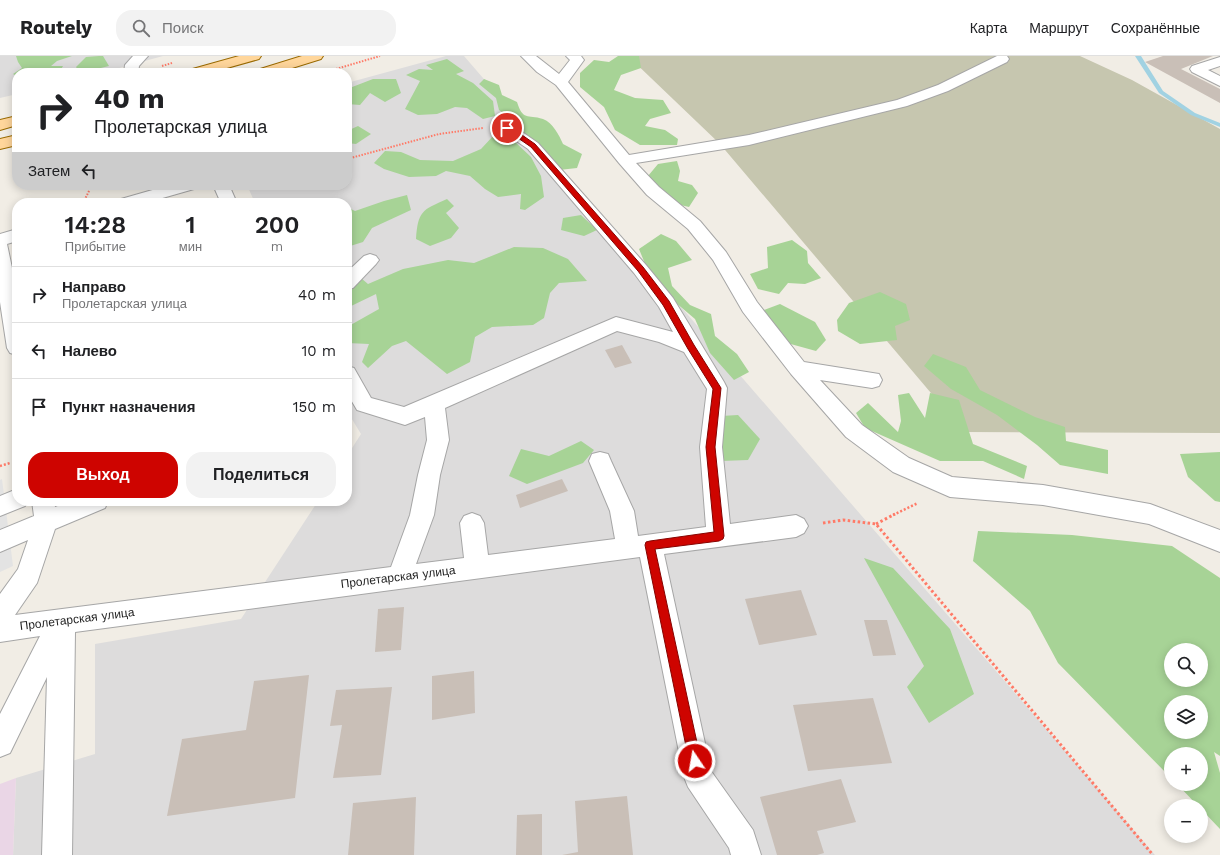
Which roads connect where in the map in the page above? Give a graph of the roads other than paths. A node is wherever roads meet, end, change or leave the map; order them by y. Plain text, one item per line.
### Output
1 (141, 56) edge
2 (254, 56) edge
3 (316, 56) edge
4 (528, 56) edge
5 (573, 56) edge
6 (1002, 59) dead end
7 (1220, 61) edge
8 (132, 68) edge
9 (212, 68) edge
10 (278, 68) edge
11 (561, 82) junction
12 (1220, 82) edge
13 (12, 121) edge
14 (0, 125) edge
15 (507, 128) road end
16 (12, 141) edge
17 (0, 144) edge
18 (625, 160) junction
19 (171, 190) edge
20 (144, 198) edge
21 (12, 239) edge
22 (0, 247) edge
23 (370, 260) dead end
24 (352, 278) edge
25 (12, 339) edge
26 (691, 347) junction
27 (798, 369) junction
28 (872, 380) dead end
29 (352, 383) edge
30 (434, 404) junction
31 (600, 461) dead end
32 (12, 501) edge
33 (0, 506) edge
34 (73, 506) edge
35 (44, 512) edge
36 (472, 523) dead end
37 (796, 526) road end
38 (719, 536) junction
39 (0, 541) edge
40 (1220, 541) edge
41 (639, 546) junction
42 (476, 568) junction
43 (399, 577) junction
44 (0, 615) edge
45 (62, 620) junction
46 (0, 629) edge
47 (0, 743) edge
48 (57, 855) edge
49 (746, 855) edge

1 - 8 street
2 - 9 main road
3 - 10 main road
4 - 11 street
5 - 11 street
6 - 18 street
7 - 12 street
11 - 18 street
13 - 14 main road
15 - 26 street
16 - 17 main road
18 - 27 street
19 - 20 street
21 - 22 street
22 - 25 street
23 - 24 street
26 - 30 street
26 - 38 street
27 - 28 street
27 - 40 street
29 - 30 street
30 - 43 street
31 - 41 street
32 - 33 street
34 - 35 street
35 - 39 street
35 - 44 street
36 - 42 street
37 - 38 street, Пролетарская улица
38 - 41 street, Пролетарская улица
41 - 42 street, Пролетарская улица
41 - 49 street
42 - 43 street, Пролетарская улица
43 - 45 street, Пролетарская улица
45 - 46 street, Пролетарская улица
45 - 47 street
45 - 48 street

